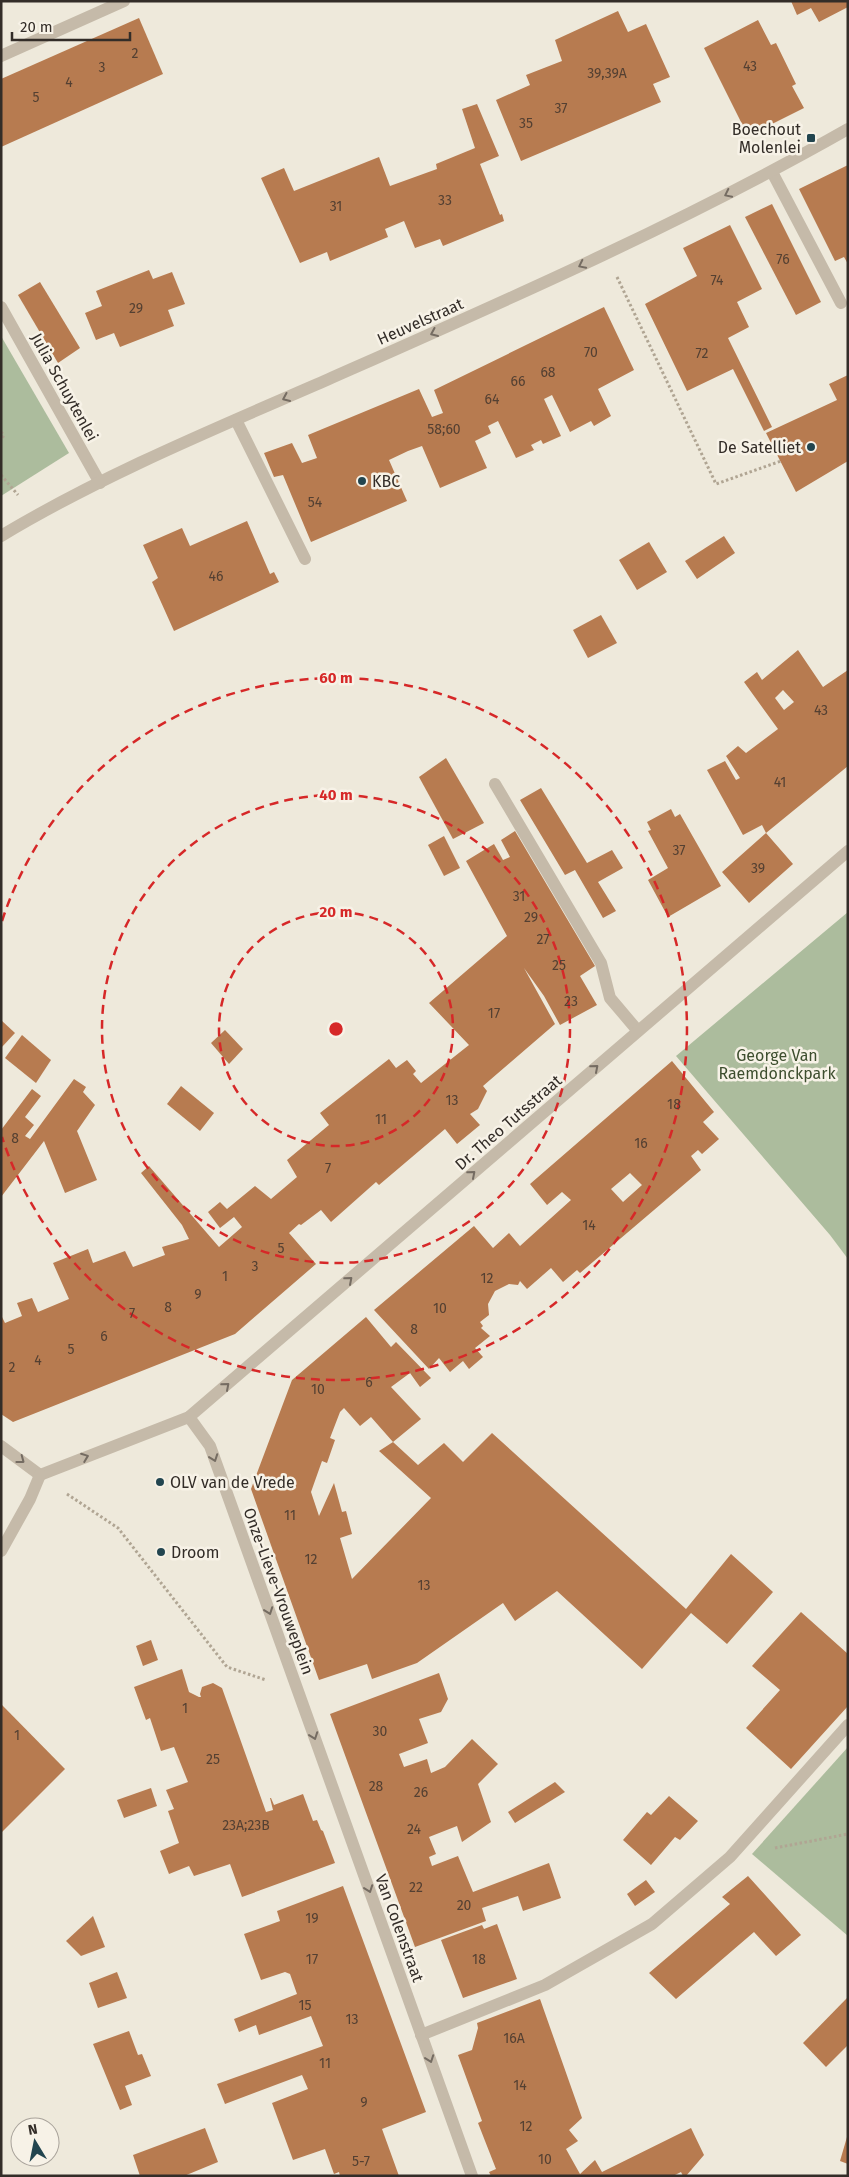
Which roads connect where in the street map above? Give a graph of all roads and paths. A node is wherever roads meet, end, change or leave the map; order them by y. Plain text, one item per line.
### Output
1 (124, 1) edge
2 (1, 56) edge
3 (848, 129) edge
4 (772, 172) junction
5 (606, 254) junction
6 (841, 304) dead end
7 (1, 307) edge
8 (236, 420) junction
9 (1, 432) edge
10 (1, 440) edge
11 (780, 461) dead end
12 (100, 483) junction
13 (1, 536) edge
14 (305, 558) dead end
15 (495, 784) dead end
16 (848, 851) edge
17 (638, 1031) junction
18 (189, 1417) junction
19 (1, 1446) edge
20 (40, 1475) junction
21 (1, 1551) edge
22 (298, 1690) junction
23 (848, 1725) edge
24 (848, 1834) edge
25 (730, 1857) junction
26 (421, 2034) junction
27 (472, 2176) edge

1 - 2 street
3 - 4 street, Heuvelstraat
4 -> 5 street, Heuvelstraat
4 - 6 street
5 -> 8 street, Heuvelstraat
5 - 11 path
7 - 12 street, Julia Schuytenlei
8 - 12 street, Heuvelstraat
8 - 14 street
9 - 10 path
12 - 13 street, Heuvelstraat
15 - 17 street
16 - 17 street, Dr. Theo Tutsstraat
18 -> 17 street, Dr. Theo Tutsstraat
20 -> 18 street
18 -> 22 street, Onze-Lieve-Vrouweplein
19 -> 20 street
20 - 21 street
20 - 22 path, Onze-Lieve-Vrouweplein
22 -> 26 street, Van Colenstraat
23 - 25 street
24 - 25 path
25 - 26 street
26 -> 27 street, Van Colenstraat

